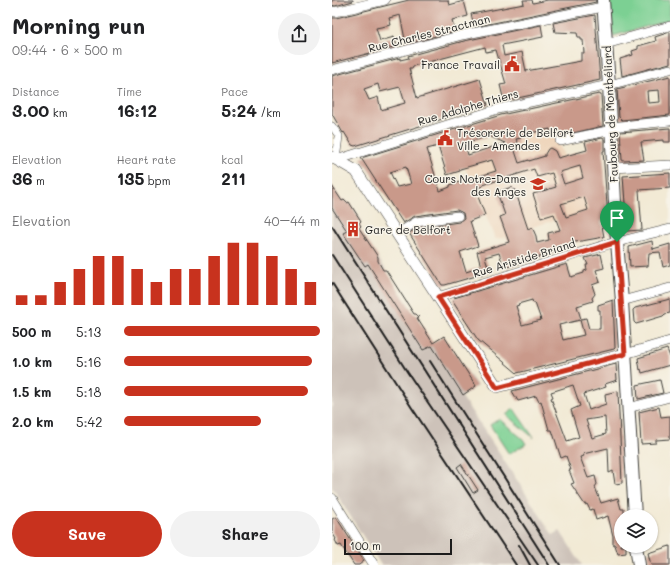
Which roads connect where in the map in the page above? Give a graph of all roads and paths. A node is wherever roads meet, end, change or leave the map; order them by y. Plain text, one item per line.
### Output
1 (385, 0) edge
2 (603, 4) edge
3 (332, 12) edge
4 (670, 26) edge
5 (606, 44) junction
6 (670, 69) edge
7 (332, 70) edge
8 (609, 85) junction
9 (670, 121) edge
10 (332, 126) edge
11 (612, 128) junction
12 (560, 141) dead end
13 (333, 156) edge
14 (670, 165) edge
15 (613, 168) junction
16 (458, 216) dead end
17 (670, 229) edge
18 (397, 234) junction
19 (617, 242) junction
20 (670, 288) edge
21 (438, 297) junction
22 (622, 301) junction
23 (670, 341) edge
24 (625, 354) junction
25 (670, 397) edge
26 (628, 408) junction
27 (332, 498) edge
28 (635, 509) edge
29 (637, 553) edge
30 (374, 565) edge
31 (639, 565) edge

1 - 3 street
2 - 5 main road, Faubourg de Montbéliard
2 - 7 street, Rue Charles Stractman
4 - 5 street
5 - 8 main road, Faubourg de Montbéliard
6 - 8 street, Rue Adolphe Thiers
8 - 11 main road, Faubourg de Montbéliard
8 - 13 street, Rue Adolphe Thiers
9 - 11 street
10 - 13 street
11 - 12 street
11 - 15 main road, Faubourg de Montbéliard
13 - 18 street
14 - 15 street
15 - 19 main road, Faubourg de Montbéliard
16 - 18 street
17 - 19 street, Rue Aristide Briand
18 - 21 street
19 - 21 street, Rue Aristide Briand
19 - 22 main road, Faubourg de Montbéliard
20 - 22 street
21 - 24 street
22 - 24 main road, Faubourg de Montbéliard
23 - 24 street
24 - 26 main road, Faubourg de Montbéliard
25 - 26 street
26 - 28 main road, Faubourg de Montbéliard
27 - 30 street
29 - 31 main road

